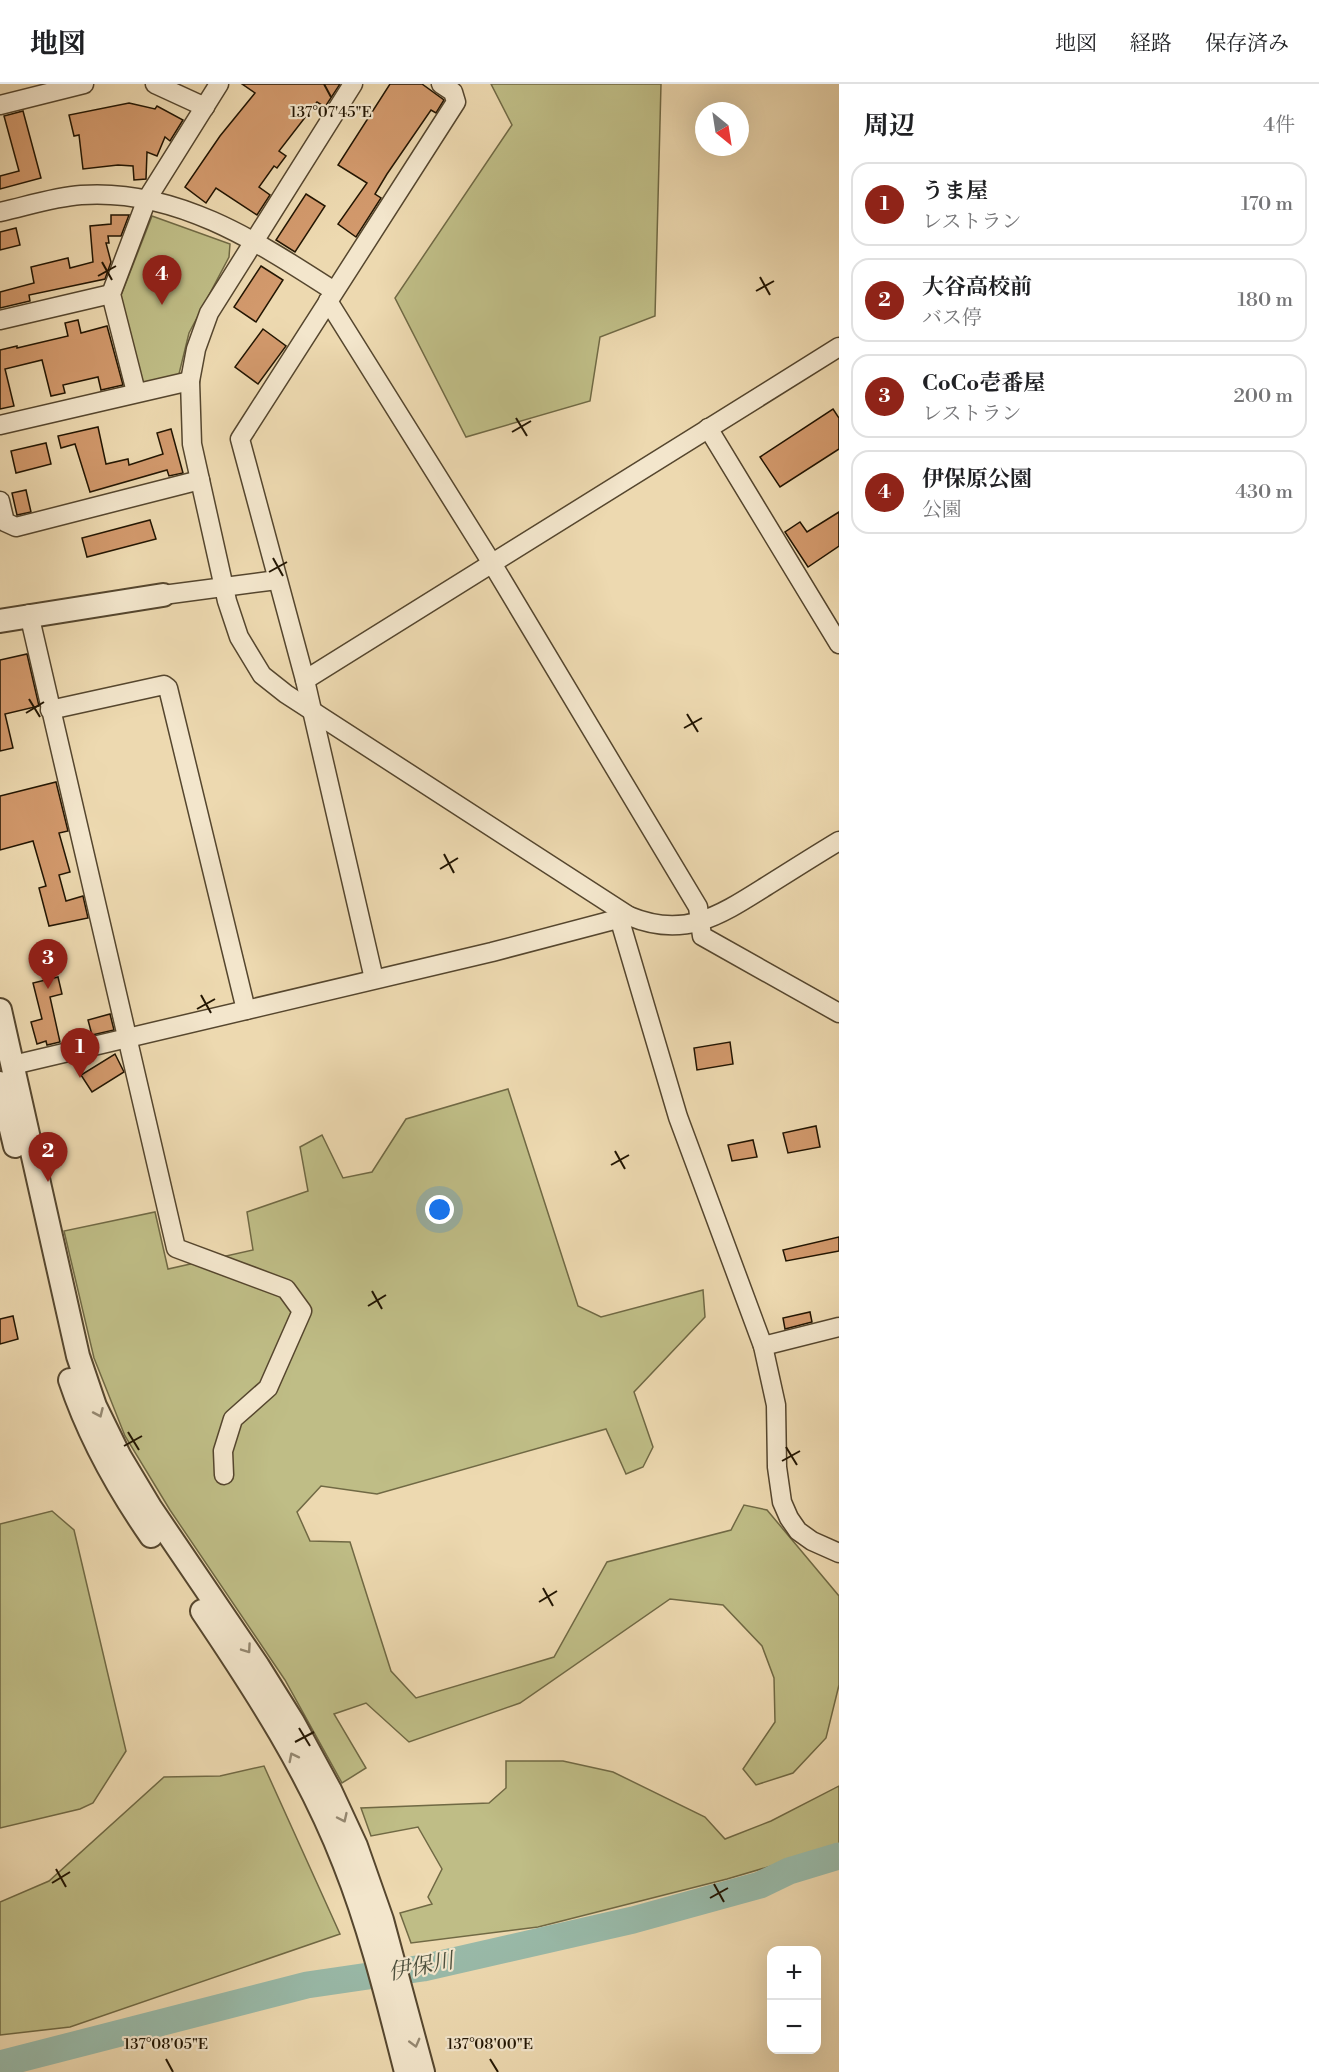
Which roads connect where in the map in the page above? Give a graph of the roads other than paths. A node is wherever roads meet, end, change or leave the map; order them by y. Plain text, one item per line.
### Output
1 (84, 84) edge
2 (154, 84) edge
3 (219, 84) edge
4 (353, 84) edge
5 (441, 84) edge
6 (0, 105) edge
7 (205, 107) junction
8 (147, 199) junction
9 (0, 212) edge
10 (253, 240) junction
11 (111, 294) junction
12 (332, 296) junction
13 (0, 320) edge
14 (839, 347) edge
15 (190, 381) junction
16 (136, 392) junction
17 (0, 425) edge
18 (708, 428) junction
19 (200, 480) junction
20 (0, 501) edge
21 (493, 565) junction
22 (277, 580) junction
23 (225, 586) junction
24 (163, 595) joint
25 (29, 614) junction
26 (0, 621) edge
27 (839, 644) edge
28 (305, 680) junction
29 (50, 710) junction
30 (312, 710) junction
31 (839, 841) edge
32 (624, 919) junction
33 (698, 923) junction
34 (374, 979) junction
35 (0, 1010) edge
36 (246, 1010) junction
37 (839, 1014) edge
38 (127, 1038) junction
39 (6, 1074) edge
40 (839, 1327) edge
41 (763, 1346) junction
42 (224, 1474) dead end
43 (839, 1553) edge
44 (399, 2016) junction
45 (406, 2072) edge
46 (423, 2072) edge

1 - 6 street
2 - 7 street
3 - 7 street
4 - 10 street
5 - 12 street
7 - 8 street
8 - 9 street
8 - 10 street
8 - 11 street
10 - 12 street
10 - 15 street
11 - 13 street
11 - 16 street
12 - 21 street
12 - 22 street
14 - 18 street
15 - 16 street
15 - 19 street
16 - 17 street
18 - 21 street
18 - 27 street
19 - 20 street
19 - 23 street
21 - 28 street
21 - 33 street
22 - 23 street
22 - 28 street
23 - 24 street
23 - 30 street
24 - 25 street
25 - 26 street
25 - 29 street
28 - 30 street
29 - 36 street
29 - 38 street
30 - 32 street
30 - 34 street
31 - 33 street
32 - 33 street
32 - 34 street
32 - 41 street
33 - 37 street
34 - 36 street
35 - 39 street
36 - 38 street
38 - 39 street
38 - 42 street
39 - 44 street
40 - 41 street
41 - 43 street
44 - 45 street
44 -> 46 street

